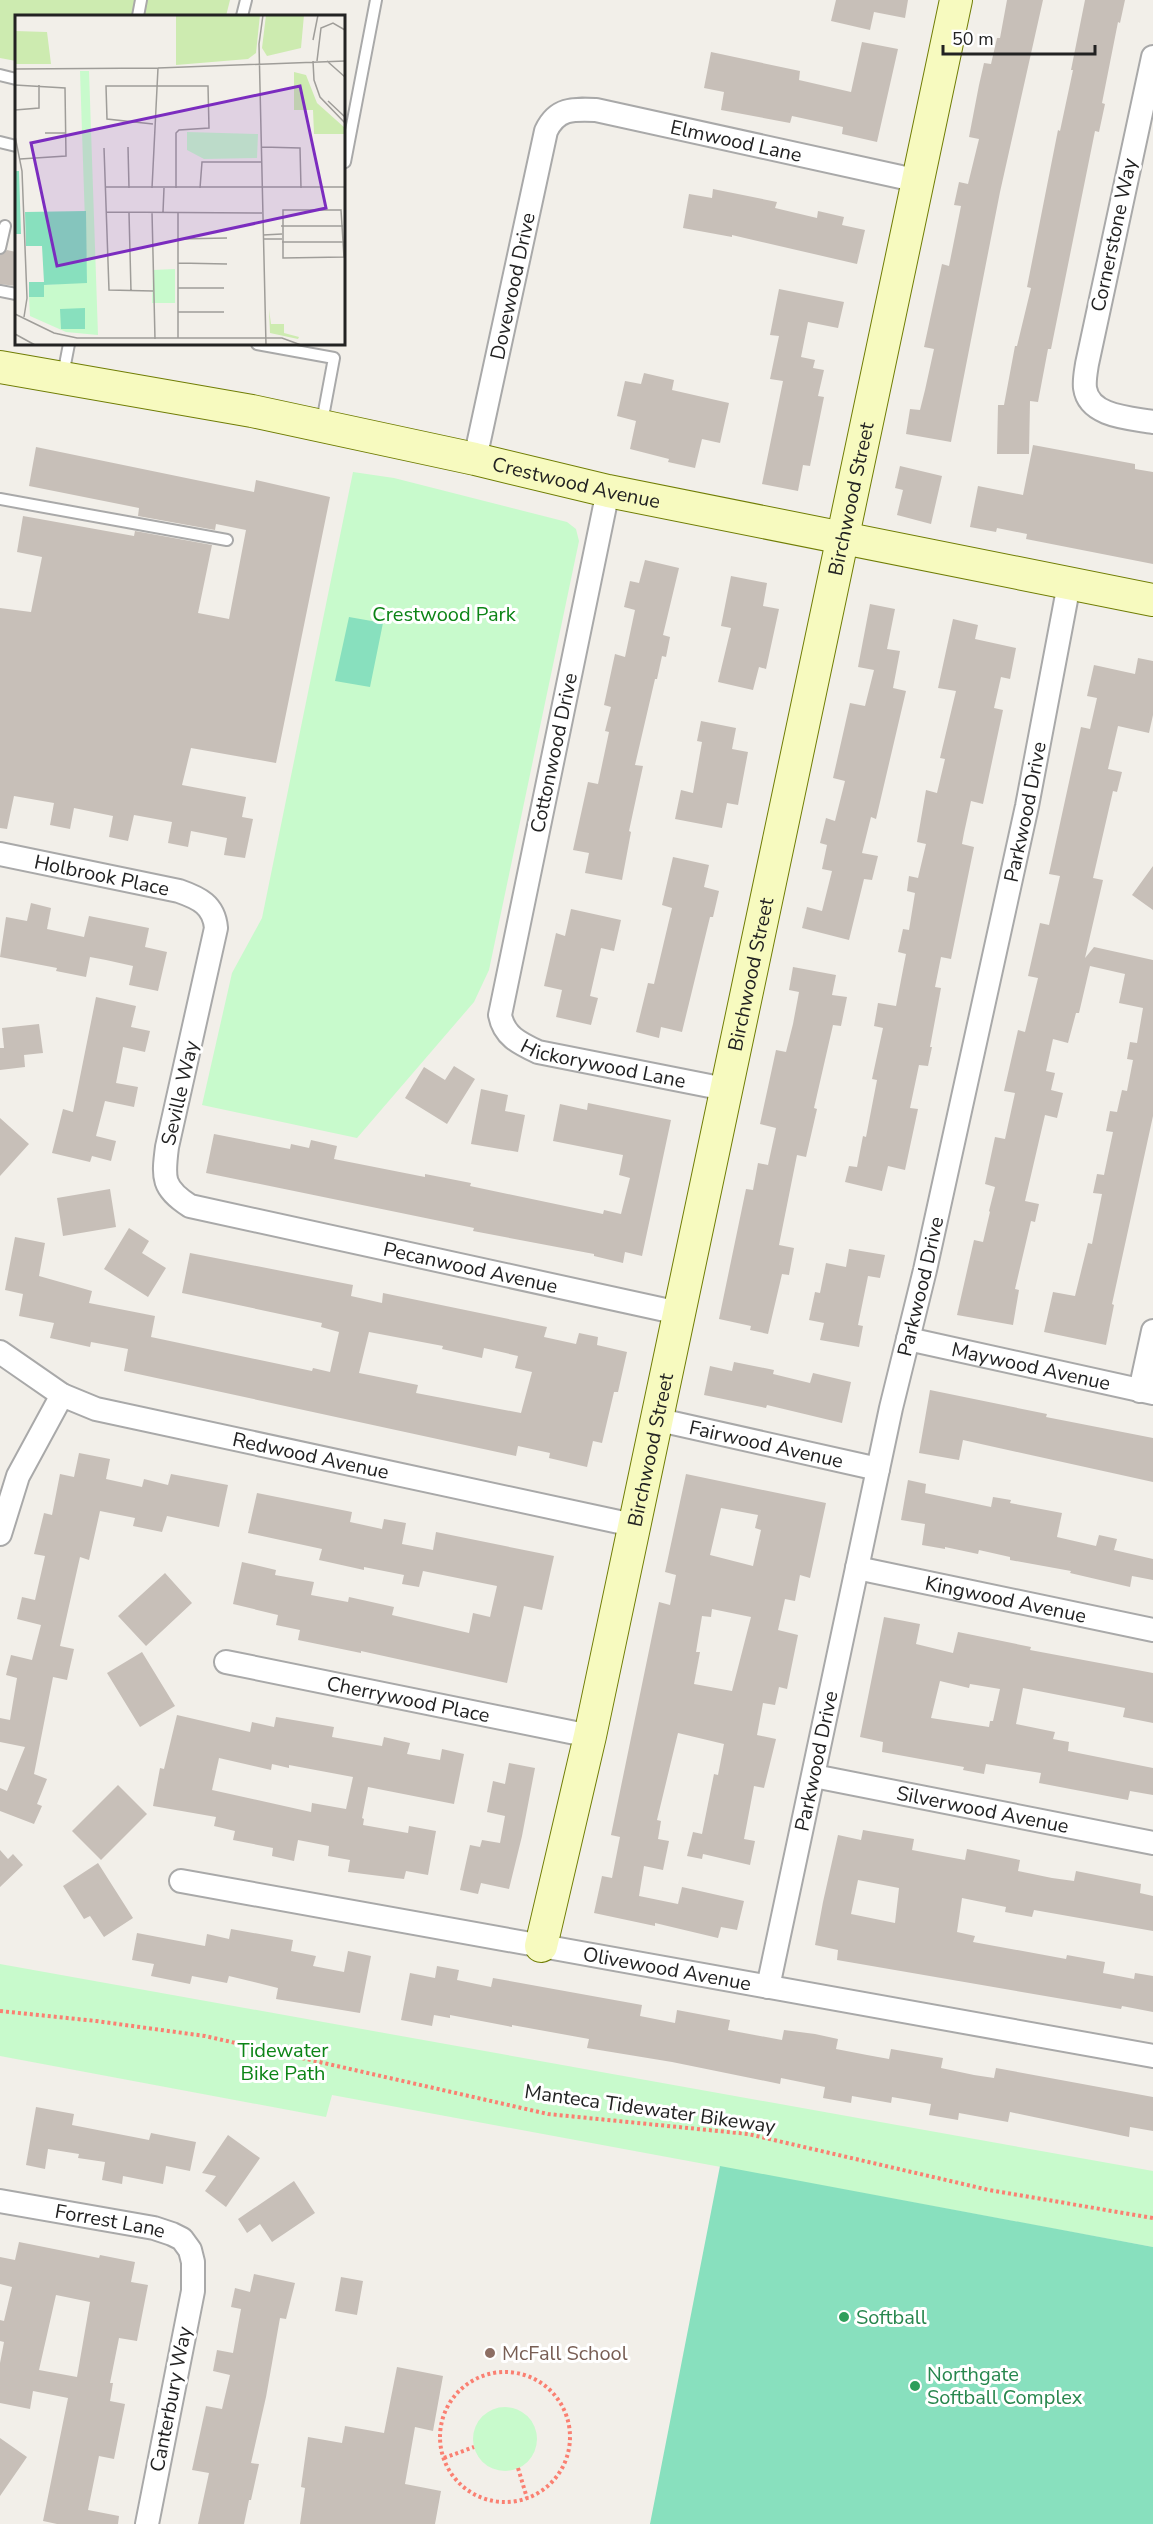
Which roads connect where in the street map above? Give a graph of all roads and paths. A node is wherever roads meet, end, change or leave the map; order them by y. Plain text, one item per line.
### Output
1 (141, 0) edge
2 (246, 0) edge
3 (376, 0) edge
4 (956, 0) edge
5 (138, 15) edge
6 (242, 15) edge
7 (1153, 57) edge
8 (0, 75) edge
9 (15, 79) edge
10 (557, 116) joint
11 (0, 142) edge
12 (15, 146) edge
13 (345, 162) edge
14 (919, 181) junction
15 (2, 225) edge
16 (0, 248) edge
17 (69, 345) edge
18 (262, 345) edge
19 (0, 367) edge
20 (63, 378) junction
21 (1153, 422) edge
22 (321, 426) junction
23 (475, 459) junction
24 (608, 491) junction
25 (0, 499) edge
26 (842, 539) junction
27 (227, 540) dead end
28 (1068, 584) junction
29 (1153, 600) edge
30 (0, 854) edge
31 (202, 899) joint
32 (500, 1015) joint
33 (725, 1089) junction
34 (265, 1222) joint
35 (679, 1313) junction
36 (1153, 1331) edge
37 (908, 1339) junction
38 (0, 1352) edge
39 (1147, 1392) edge
40 (62, 1395) junction
41 (655, 1419) junction
42 (878, 1469) junction
43 (633, 1525) junction
44 (0, 1534) edge
45 (857, 1568) junction
46 (1153, 1630) edge
47 (226, 1662) dead end
48 (590, 1736) junction
49 (814, 1776) junction
50 (1153, 1843) edge
51 (181, 1881) dead end
52 (541, 1946) junction
53 (768, 1987) junction
54 (0, 2011) edge
55 (1153, 2056) edge
56 (0, 2201) edge
57 (1153, 2218) edge
58 (193, 2273) joint
59 (474, 2447) dead end
60 (444, 2458) junction
61 (518, 2468) dead end
62 (527, 2498) junction
63 (147, 2524) edge

1 - 5 lane
2 - 6 lane
3 - 13 lane
4 - 14 street, Birchwood Street
7 - 21 street, Cornerstone Way
8 - 9 lane
10 - 14 street, Elmwood Lane
10 - 23 street, Dovewood Drive
11 - 12 lane
14 - 26 street, Birchwood Street
15 - 16 lane
17 - 20 lane
18 - 22 lane
19 - 20 street, Crestwood Avenue
20 - 22 street, Crestwood Avenue
22 - 23 street, Crestwood Avenue
23 - 24 street, Crestwood Avenue
24 - 26 street, Crestwood Avenue
24 - 32 street, Cottonwood Drive
25 - 27 lane
26 - 28 street, Crestwood Avenue
26 - 33 street, Birchwood Street
28 - 29 street, Crestwood Avenue
28 - 37 street, Parkwood Drive
30 - 31 street, Holbrook Place
31 - 34 street, Seville Way
32 - 33 street, Hickorywood Lane
33 - 35 street, Birchwood Street
34 - 35 street, Pecanwood Avenue
35 - 41 street, Birchwood Street
36 - 39 street
37 - 39 street, Maywood Avenue
37 - 42 street, Parkwood Drive
38 - 40 street, Redwood Avenue
40 - 43 street, Redwood Avenue
40 - 44 street
41 - 42 street, Fairwood Avenue
41 - 43 street, Birchwood Street
42 - 45 street, Parkwood Drive
43 - 48 street, Birchwood Street
45 - 46 street, Kingwood Avenue
45 - 49 street, Parkwood Drive
47 - 48 street, Cherrywood Place
48 - 52 street, Birchwood Street
49 - 50 street, Silverwood Avenue
49 - 53 street, Parkwood Drive
51 - 52 street, Olivewood Avenue
52 - 53 street, Olivewood Avenue
53 - 55 street, Olivewood Avenue
54 - 57 path, Manteca Tidewater Bikeway
56 - 58 street, Forrest Lane
58 - 63 street, Canterbury Way
59 - 60 path
60 - 62 path
60 - 62 path
61 - 62 path

